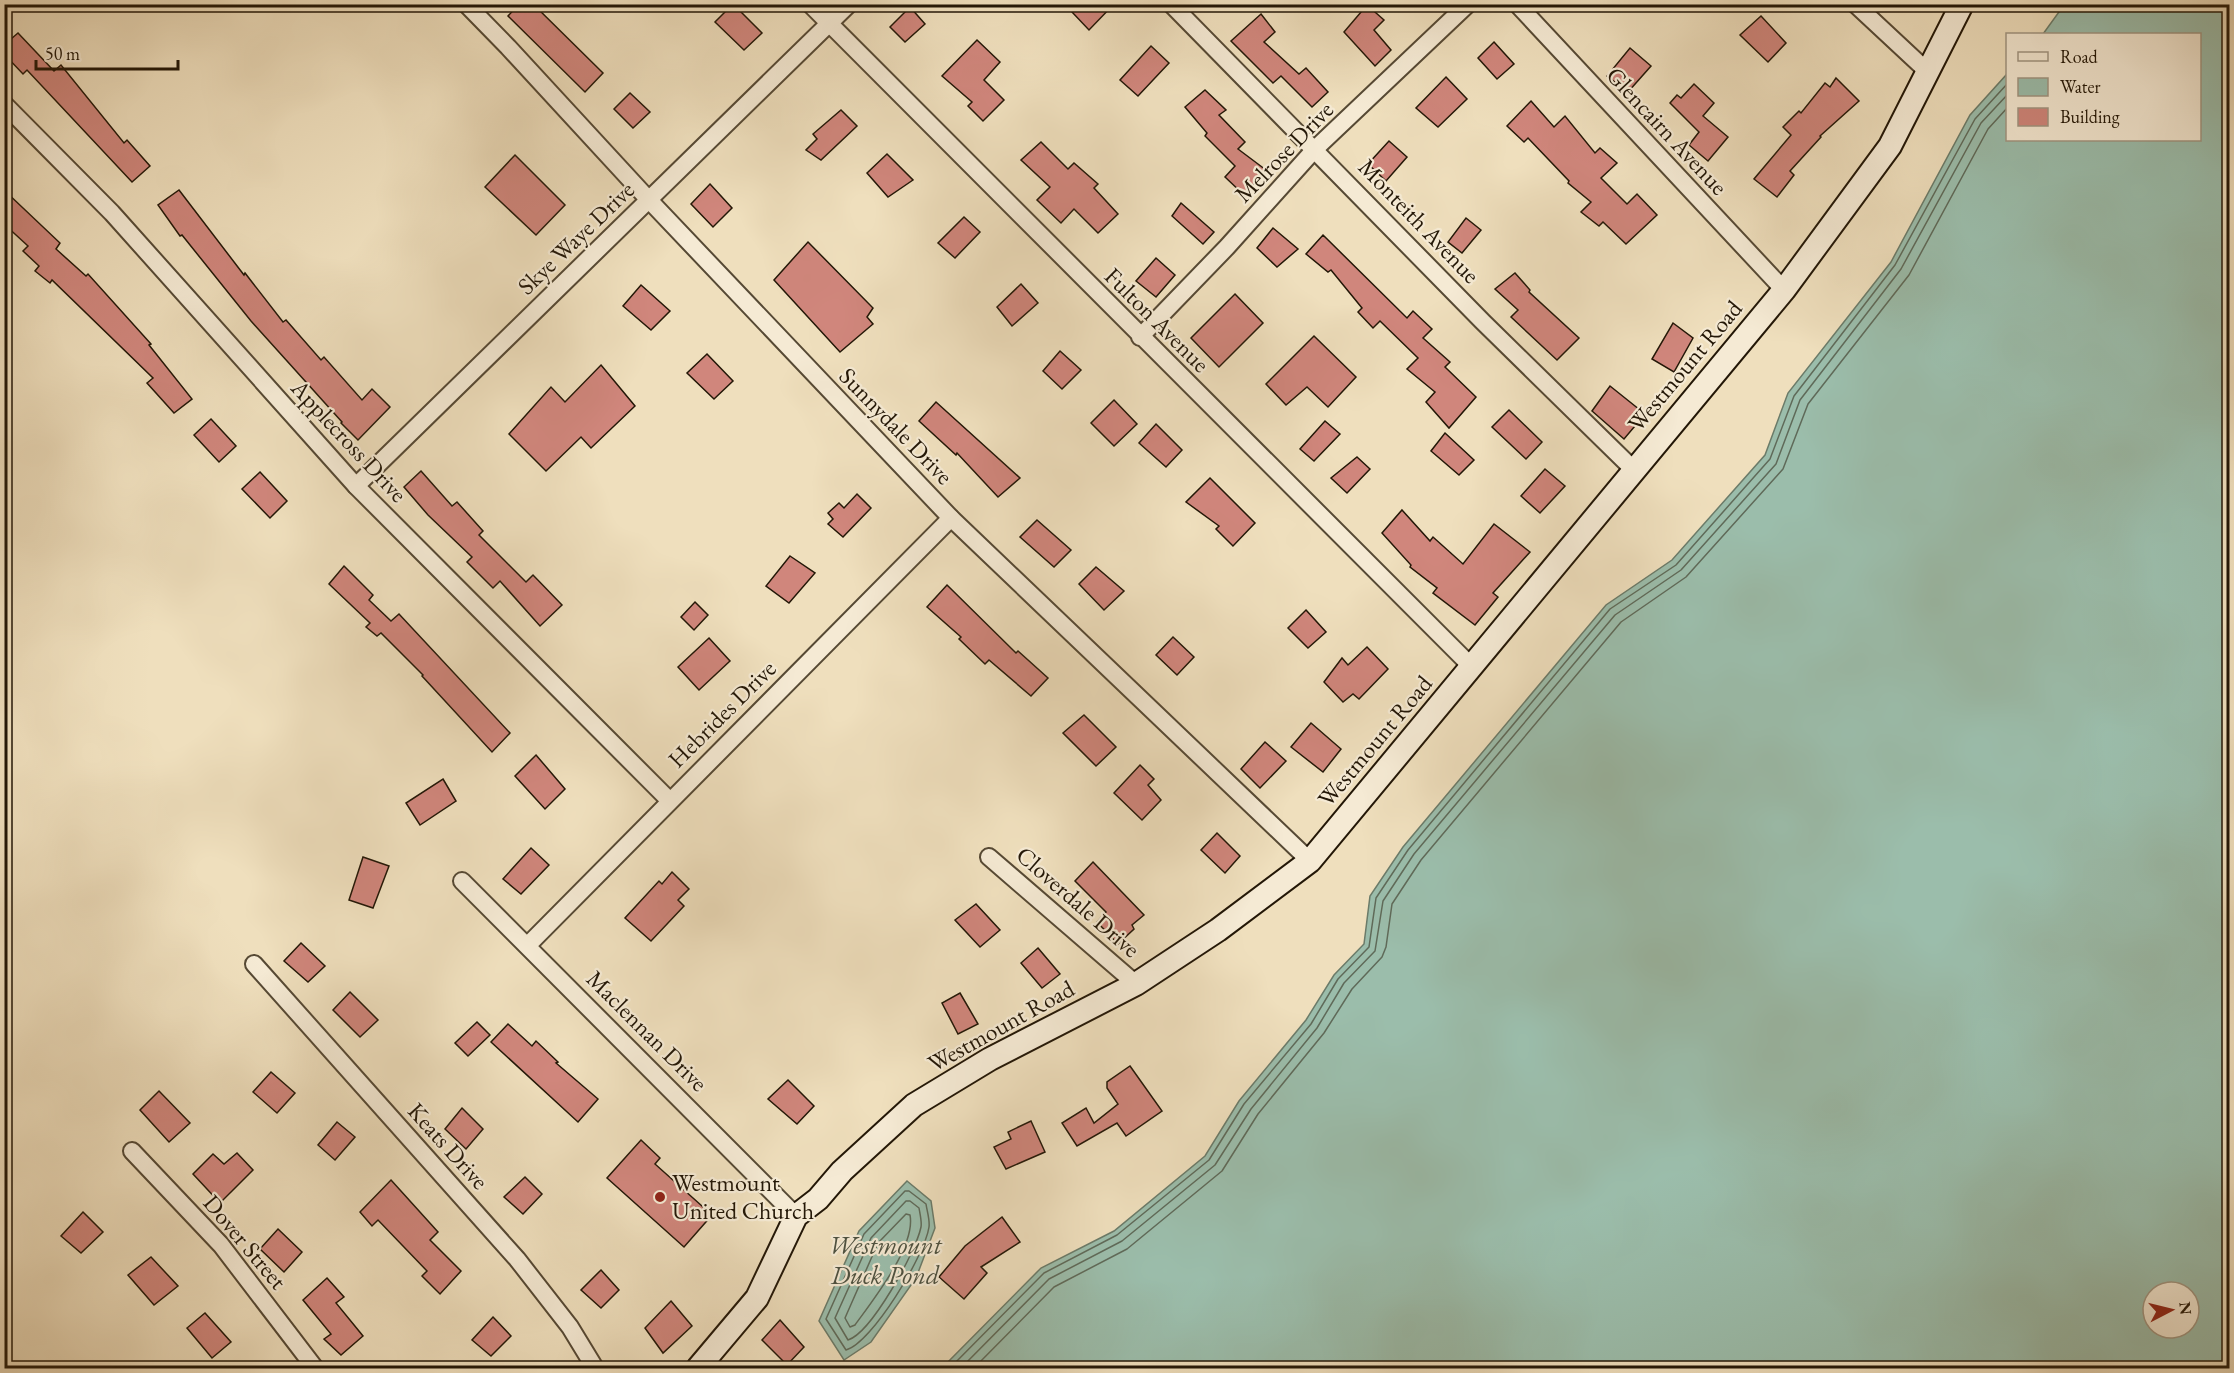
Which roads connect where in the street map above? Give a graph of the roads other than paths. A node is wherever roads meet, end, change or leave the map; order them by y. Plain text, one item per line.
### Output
1 (466, 4) edge
2 (810, 4) edge
3 (849, 4) edge
4 (1171, 4) edge
5 (1468, 4) edge
6 (1517, 4) edge
7 (1855, 4) edge
8 (1962, 4) edge
9 (829, 24) junction
10 (1928, 72) junction
11 (4, 104) edge
12 (1315, 149) junction
13 (649, 200) junction
14 (1784, 290) junction
15 (1140, 337) junction
16 (1634, 470) junction
17 (356, 486) junction
18 (951, 518) junction
19 (1472, 667) junction
20 (670, 801) junction
21 (989, 857) dead end
22 (1310, 861) junction
23 (462, 881) dead end
24 (528, 945) junction
25 (254, 964) dead end
26 (1136, 984) junction
27 (132, 1151) dead end
28 (796, 1216) junction
29 (315, 1368) edge
30 (595, 1368) edge
31 (698, 1368) edge

1 - 13 street, Sunnydale Drive
2 - 9 street, Fulton Avenue
3 - 9 street, Skye Waye Drive
4 - 12 street, Monteith Avenue
5 - 12 street, Melrose Drive
6 - 14 street, Glencairn Avenue
7 - 10 street
8 - 10 main road, Westmount Road
9 - 13 street, Skye Waye Drive
9 - 15 street, Fulton Avenue
10 - 14 main road, Westmount Road
11 - 17 street, Applecross Drive
12 - 15 street, Melrose Drive
12 - 16 street, Monteith Avenue
13 - 17 street, Skye Waye Drive
13 - 18 street, Sunnydale Drive
14 - 16 main road, Westmount Road
15 - 19 street, Fulton Avenue
16 - 19 main road, Westmount Road
17 - 20 street, Applecross Drive
18 - 20 street, Hebrides Drive
18 - 22 street, Sunnydale Drive
19 - 22 main road, Westmount Road
20 - 24 street, Hebrides Drive
21 - 26 street, Cloverdale Drive
22 - 26 main road, Westmount Road
23 - 24 street, Maclennan Drive
24 - 28 street, Maclennan Drive
25 - 30 street, Keats Drive
26 - 28 main road, Westmount Road
27 - 29 street, Dover Street
28 - 31 main road, Westmount Road

